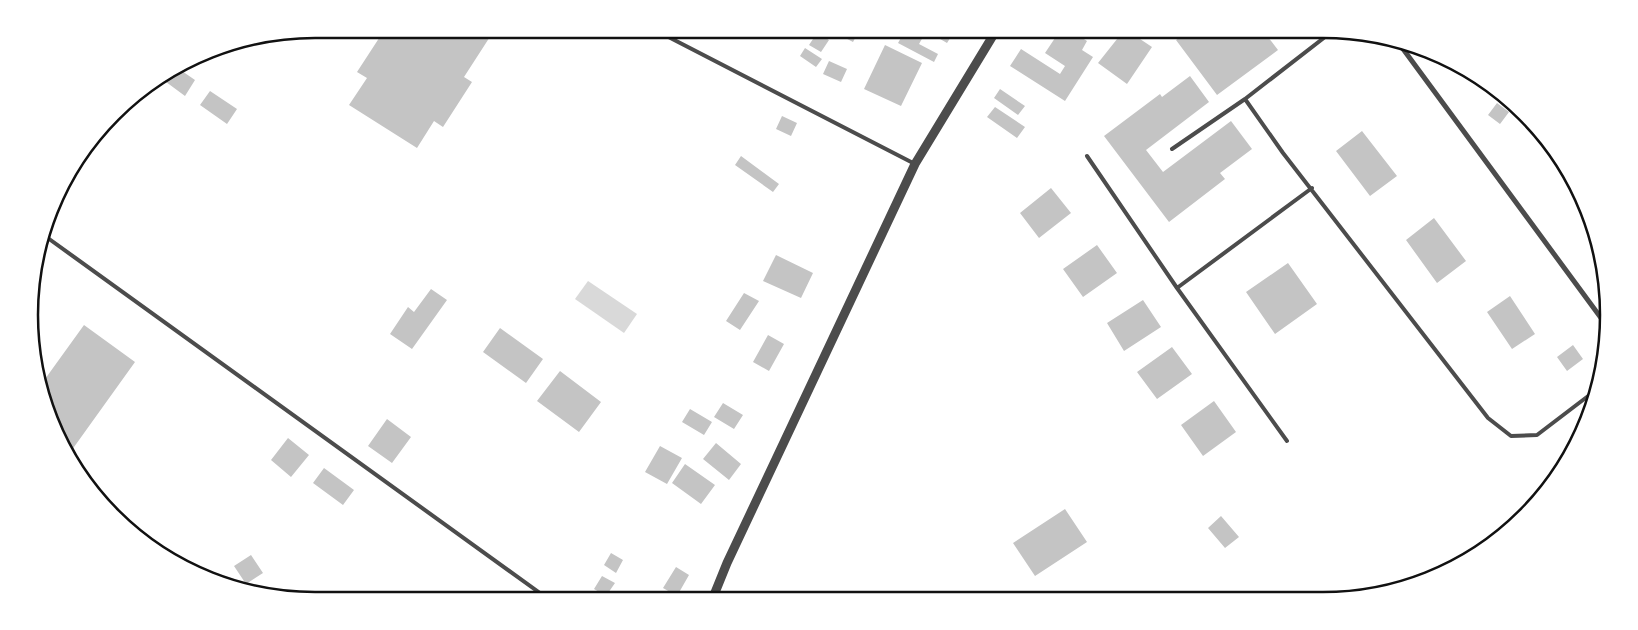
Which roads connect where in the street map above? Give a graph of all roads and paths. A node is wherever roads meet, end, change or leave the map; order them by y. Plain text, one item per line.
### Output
1 (670, 38) edge
2 (992, 38) edge
3 (1324, 38) edge
4 (1403, 49) edge
5 (1245, 99) junction
6 (1172, 149) dead end
7 (1087, 156) dead end
8 (915, 164) junction
9 (1312, 188) junction
10 (48, 238) edge
11 (1177, 288) junction
12 (1600, 317) edge
13 (1588, 396) edge
14 (1287, 441) dead end
15 (539, 592) edge
16 (715, 592) edge

1 - 8 lane
2 - 8 street
3 - 5 lane
4 - 12 street
5 - 6 lane
5 - 9 lane
7 - 11 lane
8 - 16 street
9 - 11 lane
9 - 13 lane
10 - 15 lane
11 - 14 lane

